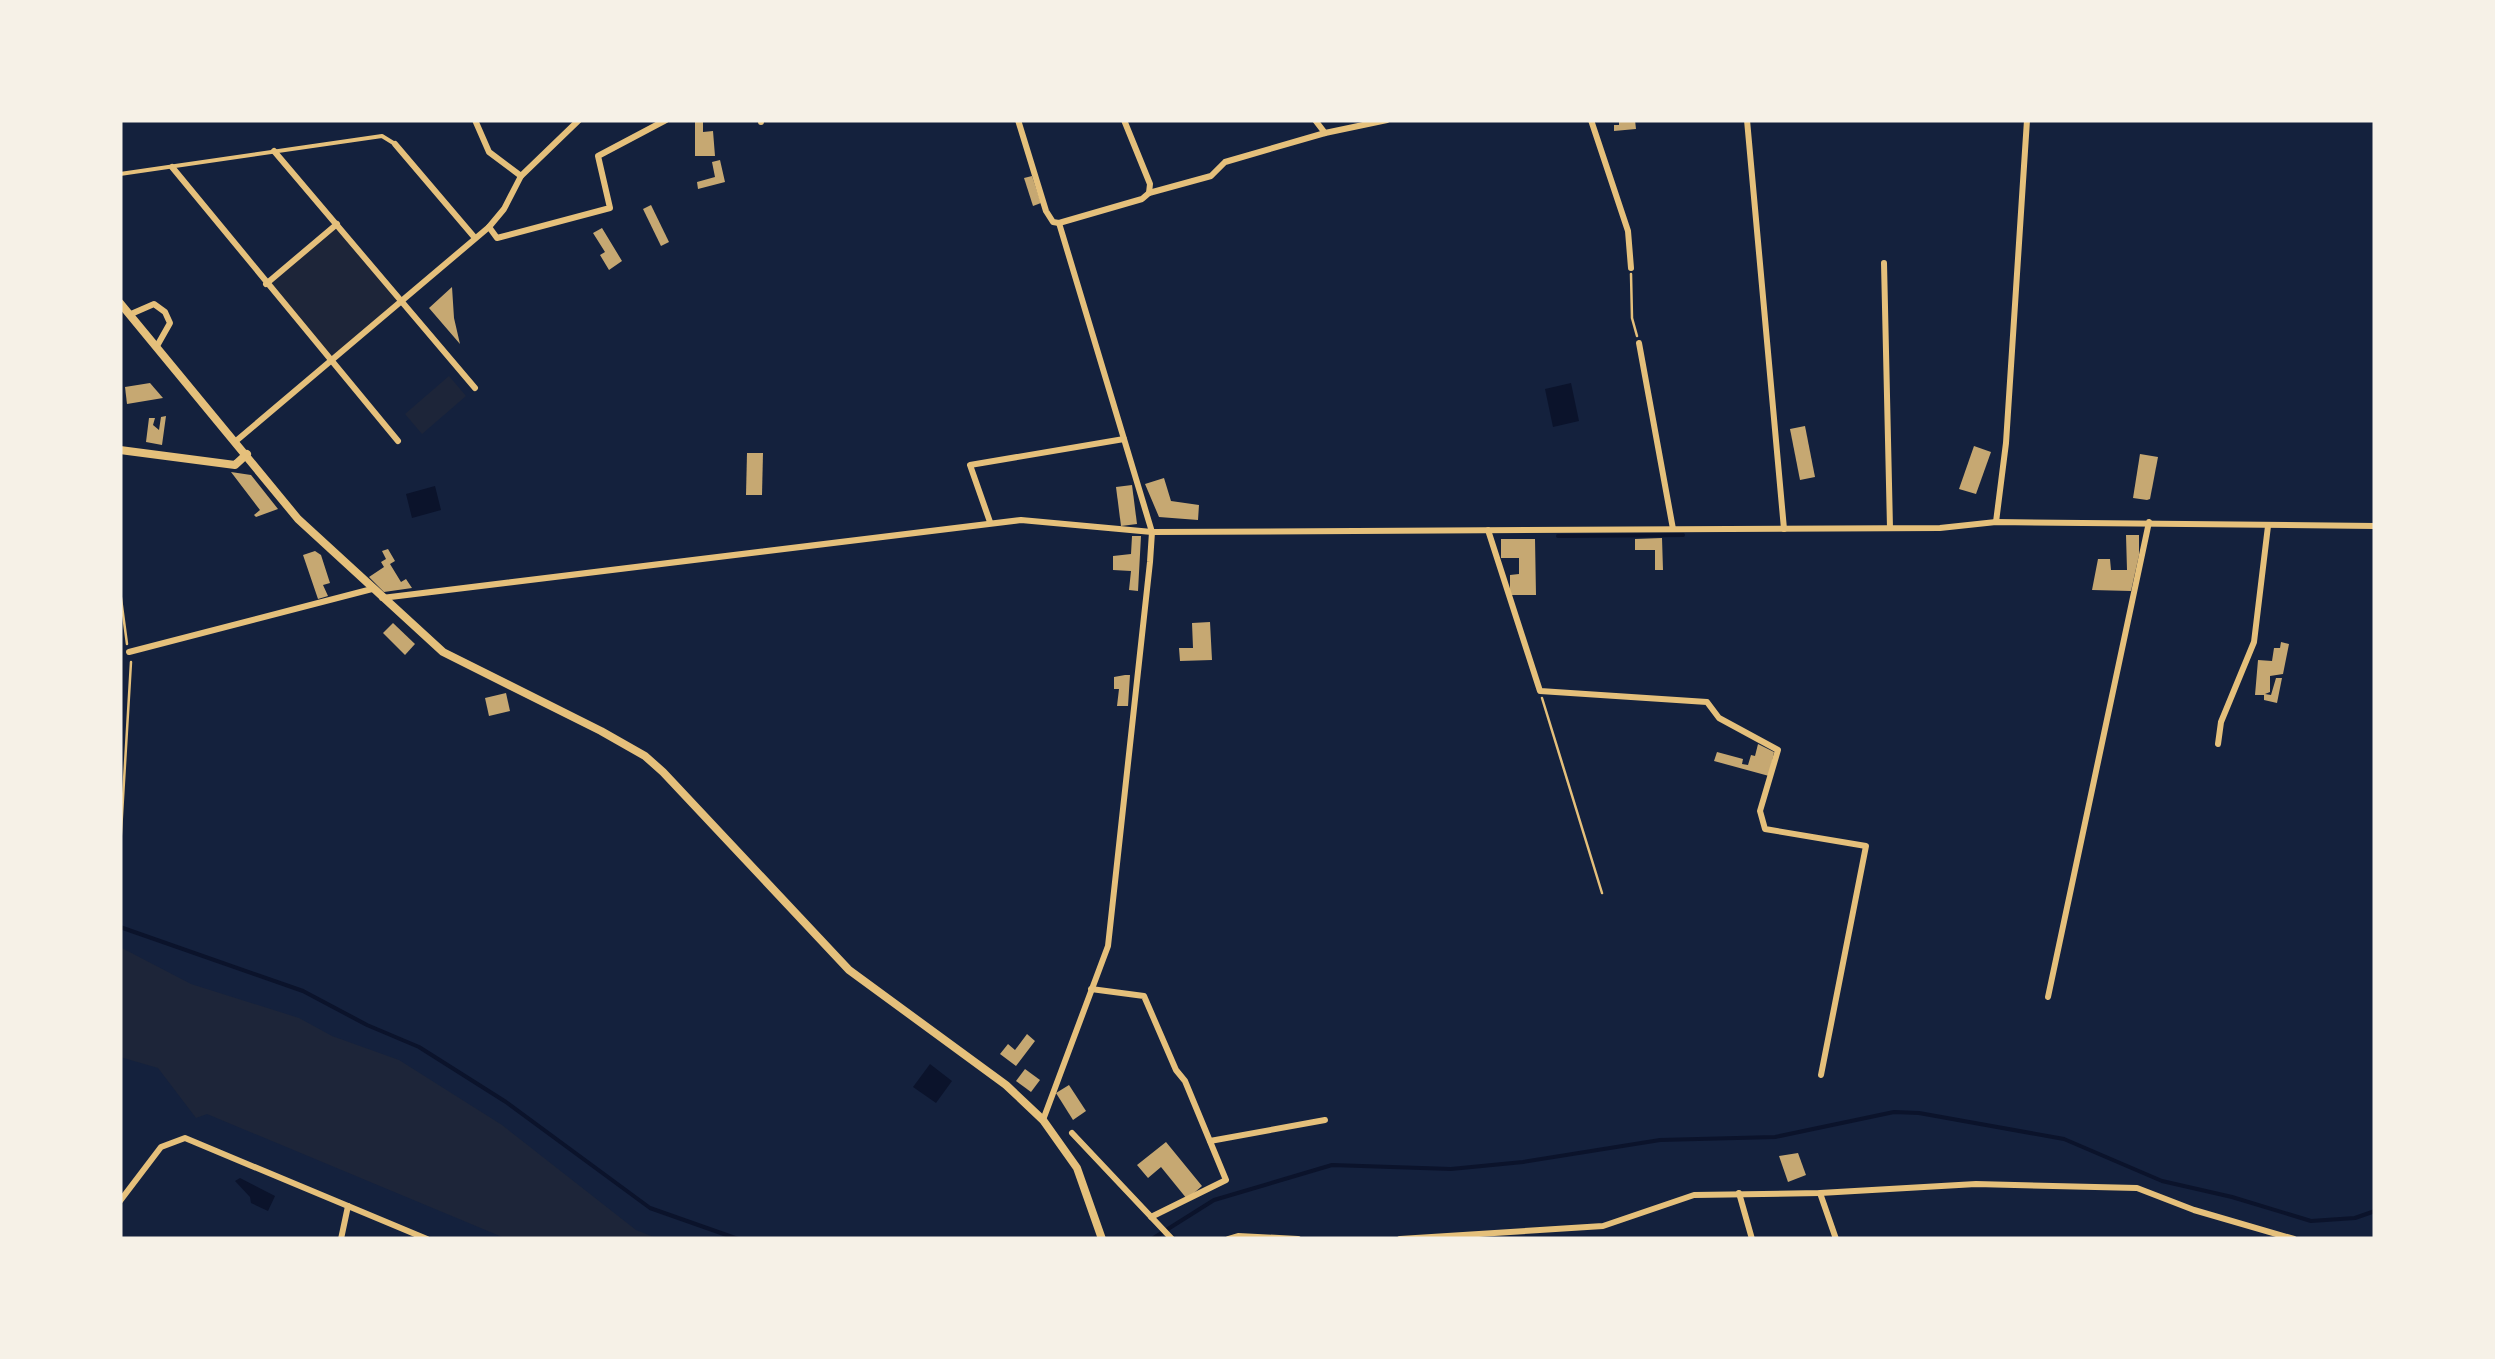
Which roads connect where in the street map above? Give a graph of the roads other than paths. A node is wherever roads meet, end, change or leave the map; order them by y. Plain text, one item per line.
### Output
1 (475, 120) edge
2 (579, 120) edge
3 (666, 120) edge
4 (1018, 120) edge
5 (1124, 120) edge
6 (1315, 120) edge
7 (1387, 120) edge
8 (1591, 120) edge
9 (1746, 120) edge
10 (2027, 120) edge
11 (1326, 133) junction
12 (395, 144) joint
13 (274, 151) junction
14 (172, 166) junction
15 (120, 174) edge
16 (521, 176) junction
17 (1150, 193) junction
18 (1059, 223) junction
19 (337, 224) junction
20 (489, 227) junction
21 (475, 238) junction
22 (1884, 263) dead end
23 (1631, 268) road end
24 (266, 284) junction
25 (402, 300) junction
26 (120, 304) edge
27 (131, 314) junction
28 (1639, 344) road end
29 (157, 346) junction
30 (330, 360) junction
31 (476, 388) dead end
32 (1124, 438) junction
33 (236, 441) junction
34 (398, 441) dead end
35 (120, 450) edge
36 (247, 454) junction
37 (990, 522) junction
38 (1996, 522) junction
39 (2149, 522) junction
40 (2268, 526) junction
41 (2375, 526) edge
42 (1890, 528) junction
43 (1784, 529) junction
44 (1488, 530) junction
45 (1673, 530) junction
46 (1152, 532) junction
47 (372, 590) junction
48 (382, 598) junction
49 (129, 652) road end
50 (2218, 744) dead end
51 (1091, 989) junction
52 (2048, 997) dead end
53 (1821, 1075) dead end
54 (1043, 1120) junction
55 (1325, 1120) dead end
56 (1072, 1134) dead end
57 (1210, 1141) junction
58 (1739, 1193) junction
59 (1820, 1193) junction
60 (120, 1200) edge
61 (348, 1206) junction
62 (1151, 1217) junction
63 (341, 1239) edge
64 (427, 1239) edge
65 (1102, 1239) edge
66 (1172, 1239) edge
67 (1228, 1239) edge
68 (1298, 1239) edge
69 (1400, 1239) edge
70 (1752, 1239) edge
71 (1836, 1239) edge
72 (2294, 1239) edge

1 - 16 street
2 - 16 street
3 - 20 street
4 - 18 street
5 - 17 street
6 - 11 street
7 - 11 street
8 - 23 street
9 - 43 street
10 - 38 street
11 - 17 street
12 - 13 street
12 - 21 street
13 - 14 street
13 - 19 street
14 - 15 street
14 - 24 street
16 - 20 street
17 - 18 street
18 - 32 street
19 - 24 street
19 - 25 street
20 - 21 street
21 - 25 street
22 - 42 street
24 - 30 street
25 - 30 street
25 - 31 street
26 - 27 street
27 - 29 street
27 - 29 street
28 - 45 street
29 - 33 street
30 - 33 street
30 - 34 street
32 - 37 street
32 - 46 street
33 - 36 street
35 - 36 street
36 - 47 street
37 - 46 street
37 - 48 street
38 - 39 street
38 - 42 street
39 - 40 street
39 - 52 street
40 - 41 street
40 - 50 street
42 - 43 street
43 - 45 street
44 - 45 street
44 - 46 street
44 - 53 street
46 - 51 street
47 - 48 street
47 - 49 street
48 - 54 street
51 - 54 street
51 - 57 street
54 - 65 street
55 - 57 street
56 - 62 street
57 - 62 street
58 - 59 street
58 - 69 street
58 - 70 street
59 - 71 street
59 - 72 street
60 - 61 street
61 - 63 street
61 - 64 street
62 - 66 street
67 - 68 street

